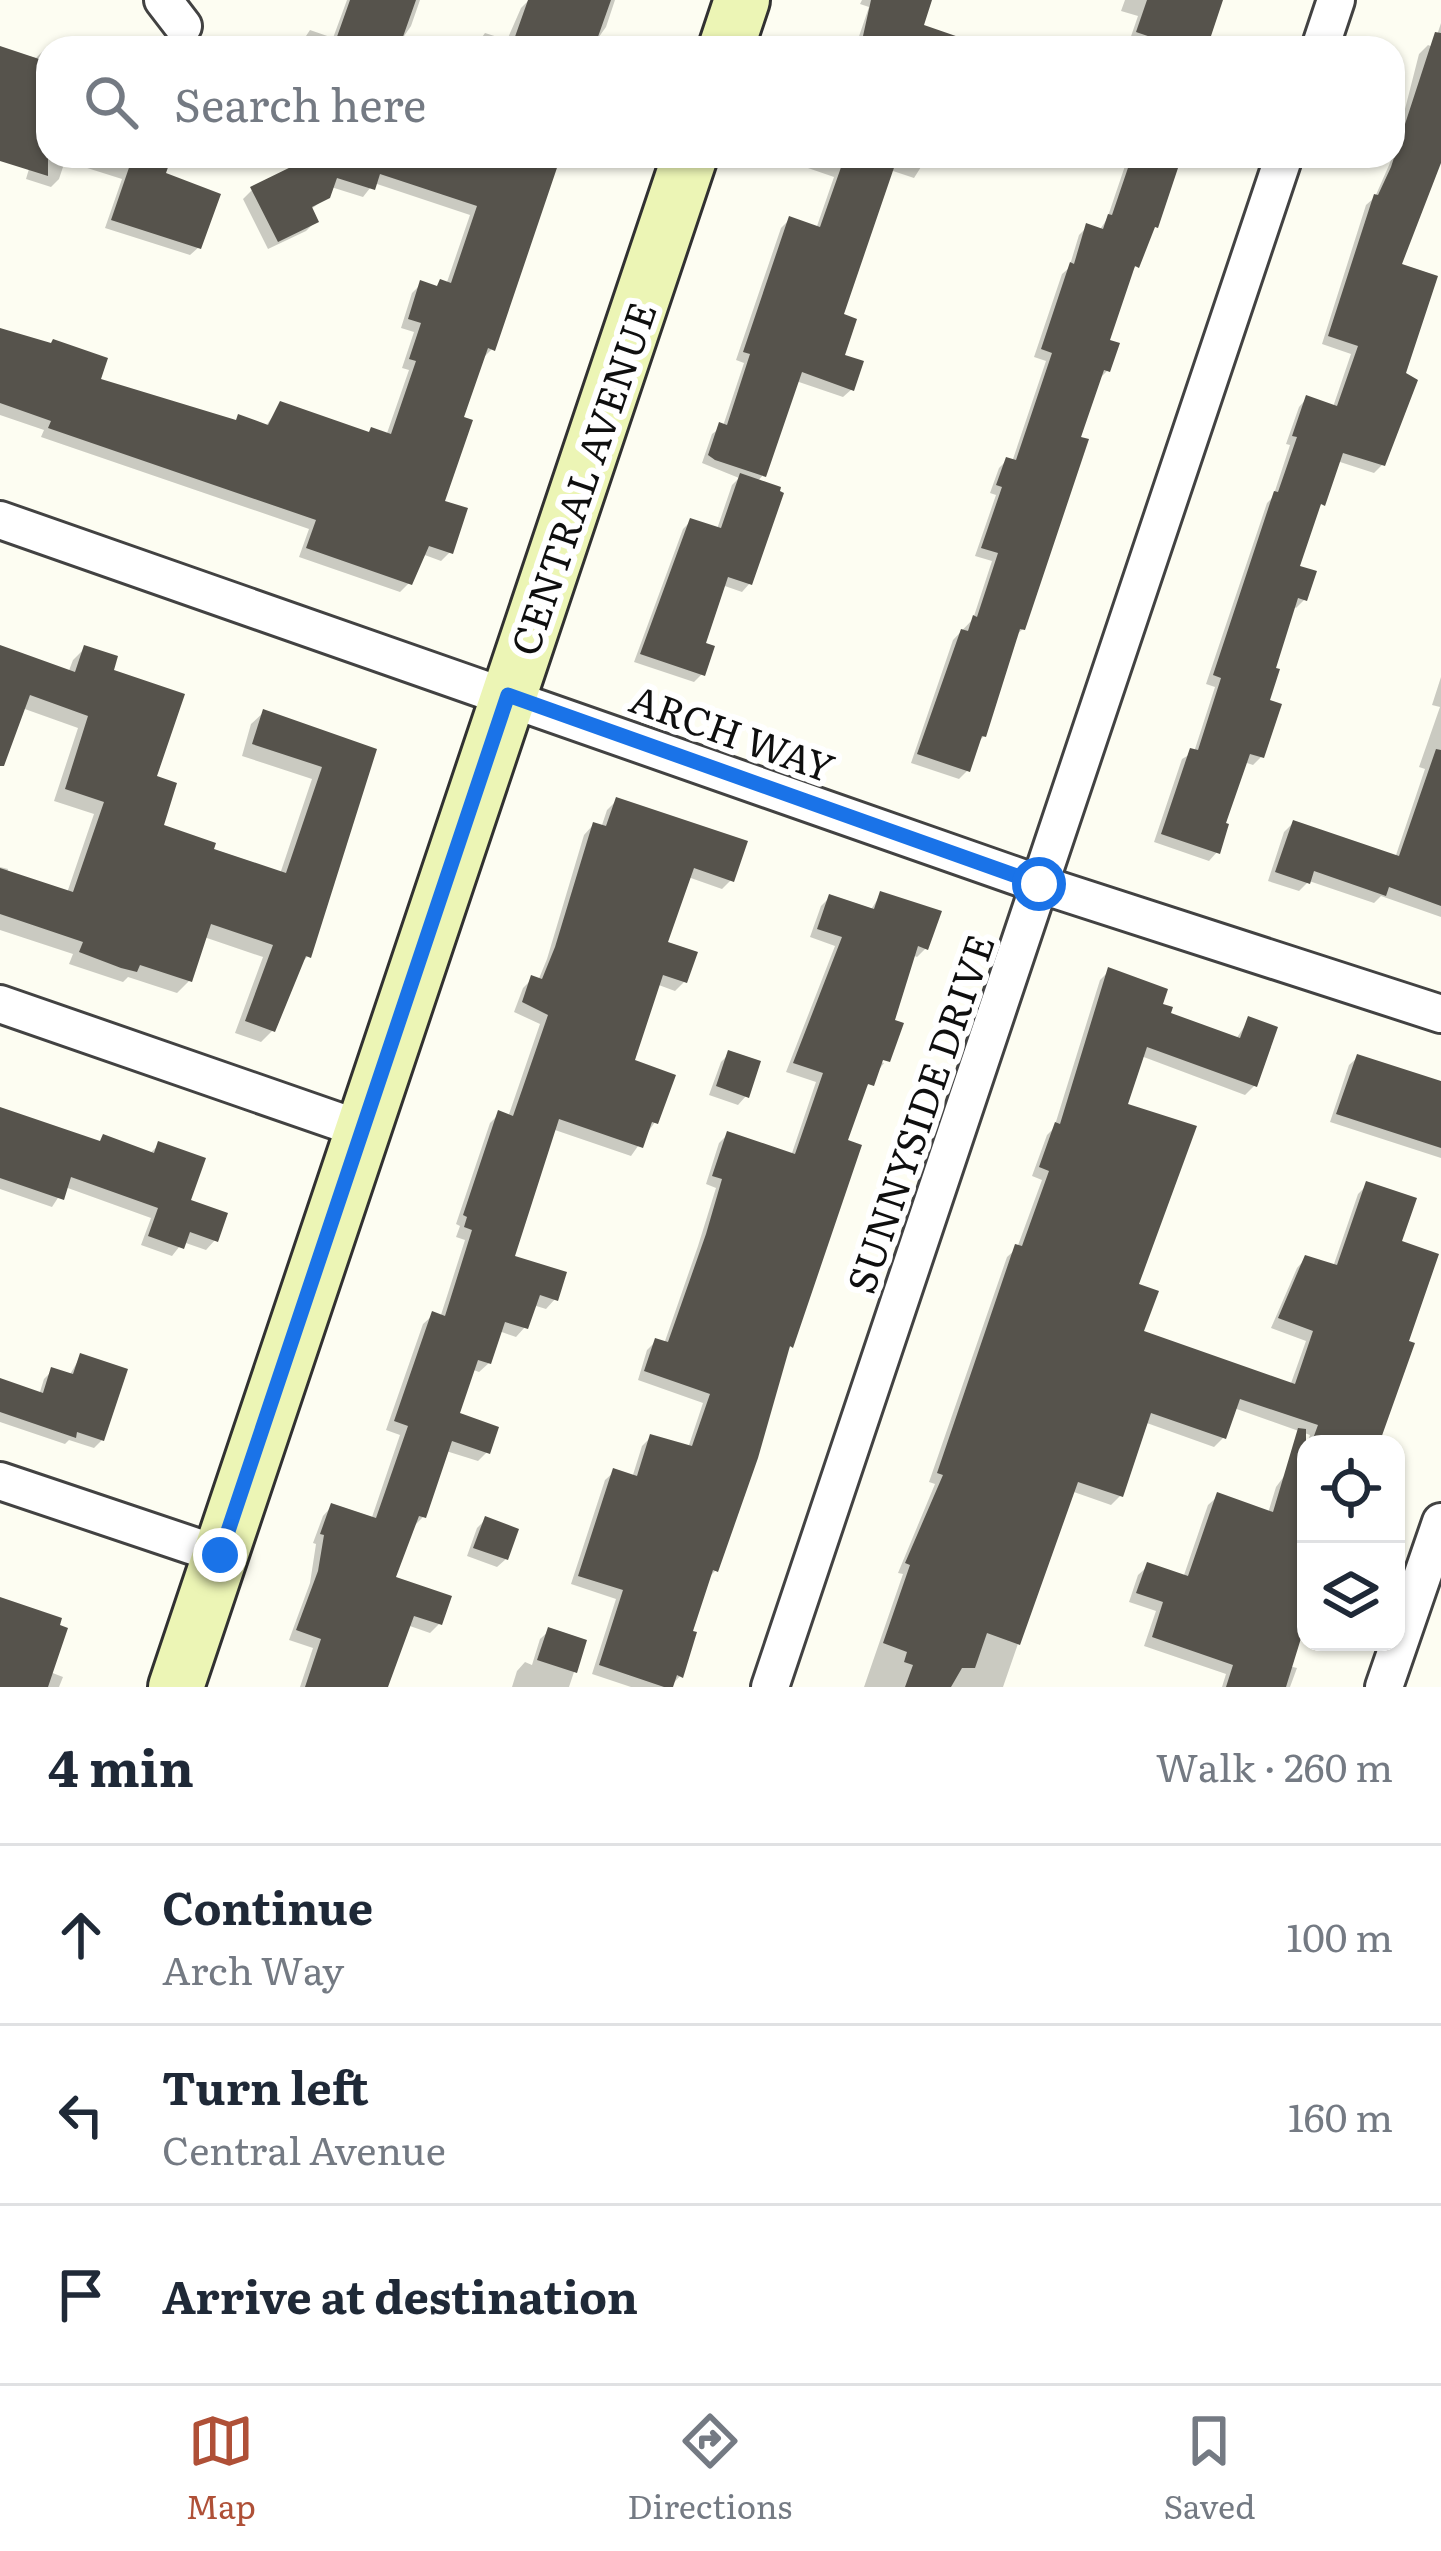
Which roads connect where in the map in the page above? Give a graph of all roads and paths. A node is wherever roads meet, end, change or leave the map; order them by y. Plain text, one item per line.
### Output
1 (742, 0) edge
2 (1336, 0) edge
3 (730, 36) edge
4 (1324, 36) edge
5 (685, 168) edge
6 (1280, 168) edge
7 (0, 520) edge
8 (508, 695) junction
9 (1039, 884) junction
10 (0, 1004) edge
11 (1441, 1014) edge
12 (363, 1130) junction
13 (0, 1481) edge
14 (1441, 1522) edge
15 (220, 1555) junction
16 (176, 1687) edge
17 (770, 1687) edge
18 (1384, 1687) edge

1 - 3 main road
2 - 4 street
5 - 8 main road, CENTRAL AVENUE
6 - 9 street, SUNNYSIDE DRIVE
7 - 8 street, ARCH WAY
8 - 9 street, ARCH WAY
8 - 12 main road, CENTRAL AVENUE
9 - 11 street, ARCH WAY
9 - 17 street, SUNNYSIDE DRIVE
10 - 12 street
12 - 15 main road, CENTRAL AVENUE
13 - 15 street
14 - 18 street
15 - 16 main road, CENTRAL AVENUE

